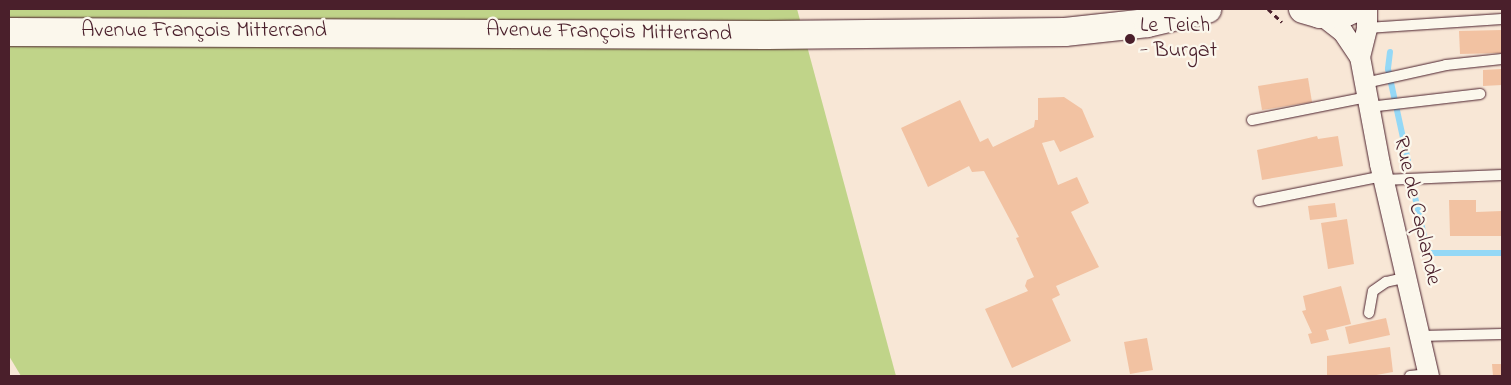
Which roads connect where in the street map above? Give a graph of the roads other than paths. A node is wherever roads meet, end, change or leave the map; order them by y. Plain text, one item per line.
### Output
1 (1179, 9) edge
2 (1207, 9) edge
3 (1311, 11) edge
4 (1362, 15) edge
5 (1502, 19) edge
6 (1148, 23) junction
7 (9, 30) edge
8 (1360, 57) junction
9 (1502, 59) edge
10 (1480, 94) dead end
11 (1367, 96) junction
12 (1252, 120) dead end
13 (1502, 175) edge
14 (1383, 178) junction
15 (1258, 201) dead end
16 (1407, 277) junction
17 (1369, 313) dead end
18 (1502, 334) edge
19 (1421, 336) junction
20 (1422, 376) edge

1 - 6 main road, Avenue François Mitterrand
2 - 6 main road, Avenue François Mitterrand
3 - 4 main road
3 - 8 street, Rue de Caplande
4 - 5 lane
4 - 8 street, Rue de Caplande
6 - 7 main road, Avenue François Mitterrand
8 - 11 street, Rue de Caplande
9 - 11 lane
10 - 11 lane
11 - 12 lane
11 - 14 street, Rue de Caplande
13 - 14 lane
14 - 15 lane
14 - 16 street, Rue de Caplande
16 - 17 lane
16 - 19 street, Rue de Caplande
18 - 19 lane
19 - 20 street, Rue de Caplande

